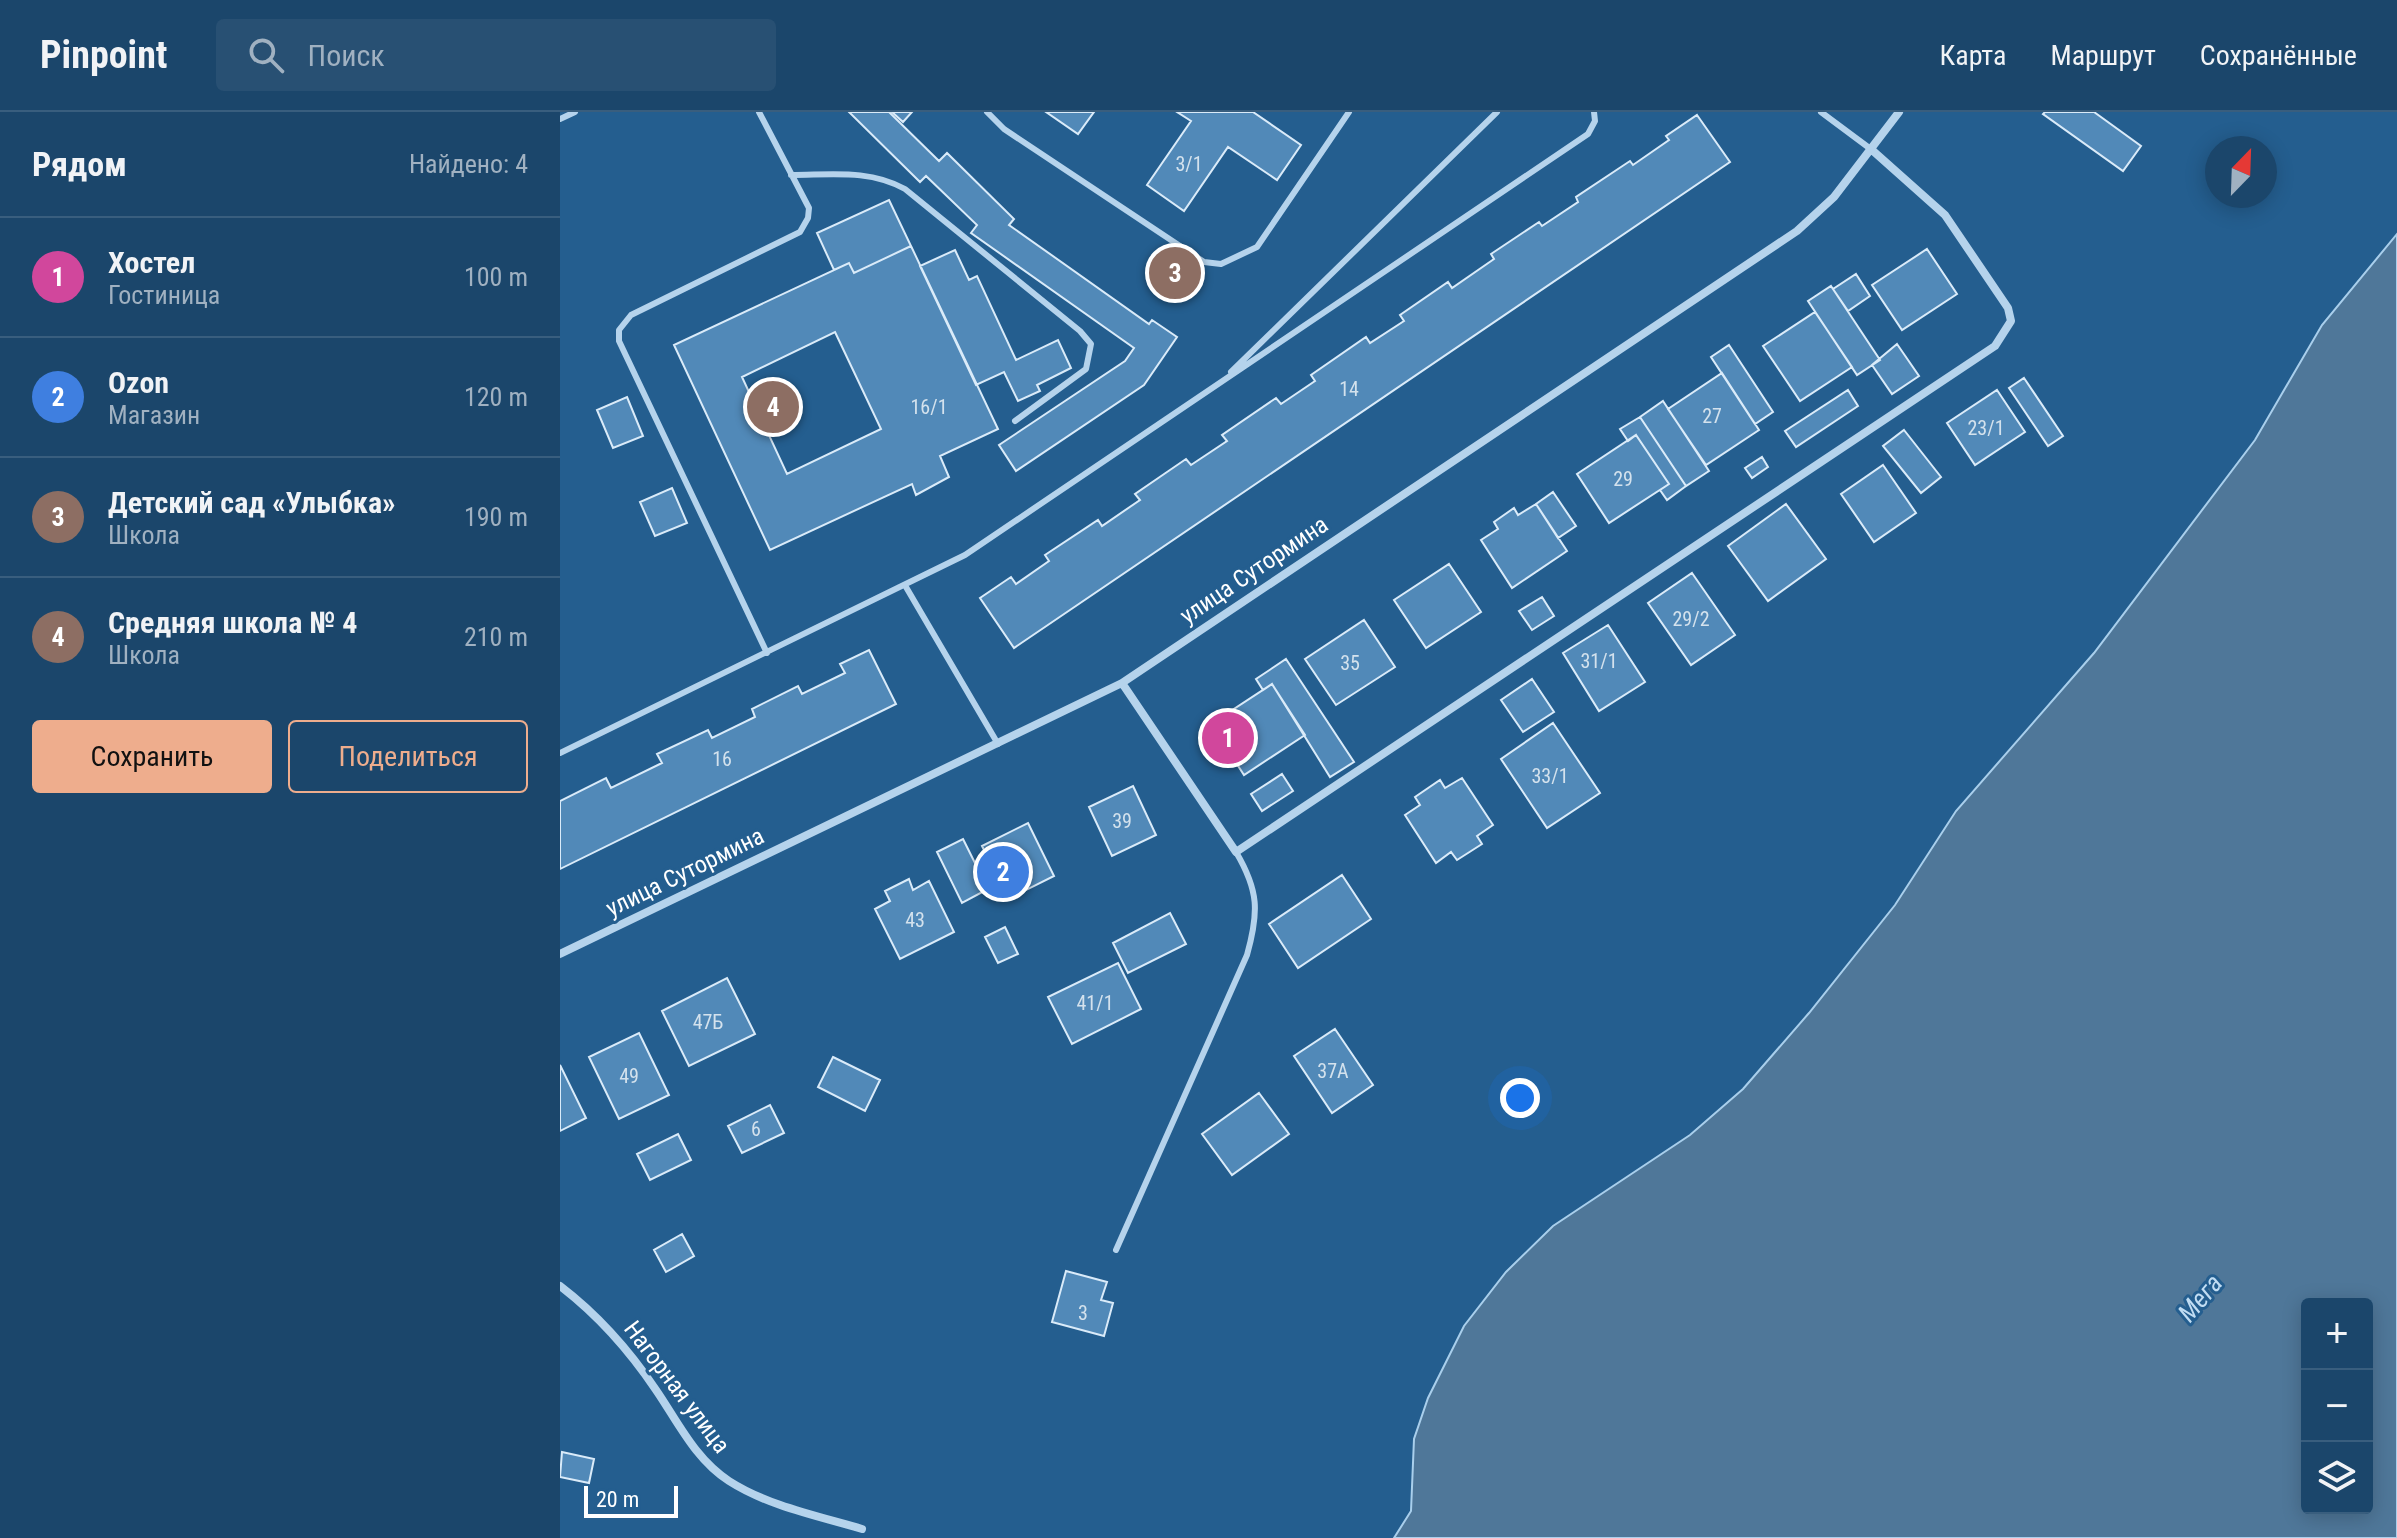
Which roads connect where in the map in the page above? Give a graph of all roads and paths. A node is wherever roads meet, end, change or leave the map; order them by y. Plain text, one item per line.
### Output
1 (575, 112) edge
2 (759, 112) edge
3 (987, 112) edge
4 (1349, 112) edge
5 (1497, 112) edge
6 (1594, 112) edge
7 (1821, 112) edge
8 (1899, 112) edge
9 (1831, 115) edge
10 (560, 119) edge
11 (1872, 150) junction
12 (791, 175) junction
13 (1220, 383) junction
14 (1015, 421) dead end
15 (906, 587) junction
16 (767, 653) junction
17 (1122, 683) junction
18 (998, 744) junction
19 (560, 753) edge
20 (1236, 852) junction
21 (560, 954) edge
22 (1116, 1250) dead end
23 (560, 1286) edge
24 (862, 1529) dead end

1 - 10 lane
2 - 12 lane
3 - 4 lane
5 - 13 lane
6 - 13 lane
7 - 9 lane
8 - 11 street, улица Сутормина
9 - 11 lane
11 - 17 street, улица Сутормина
11 - 20 street
12 - 14 lane
12 - 16 lane
13 - 15 lane
15 - 16 lane
15 - 18 lane
16 - 19 lane
17 - 18 street, улица Сутормина
17 - 20 street
18 - 21 street, улица Сутормина
20 - 22 lane
23 - 24 street, Нагорная улица

